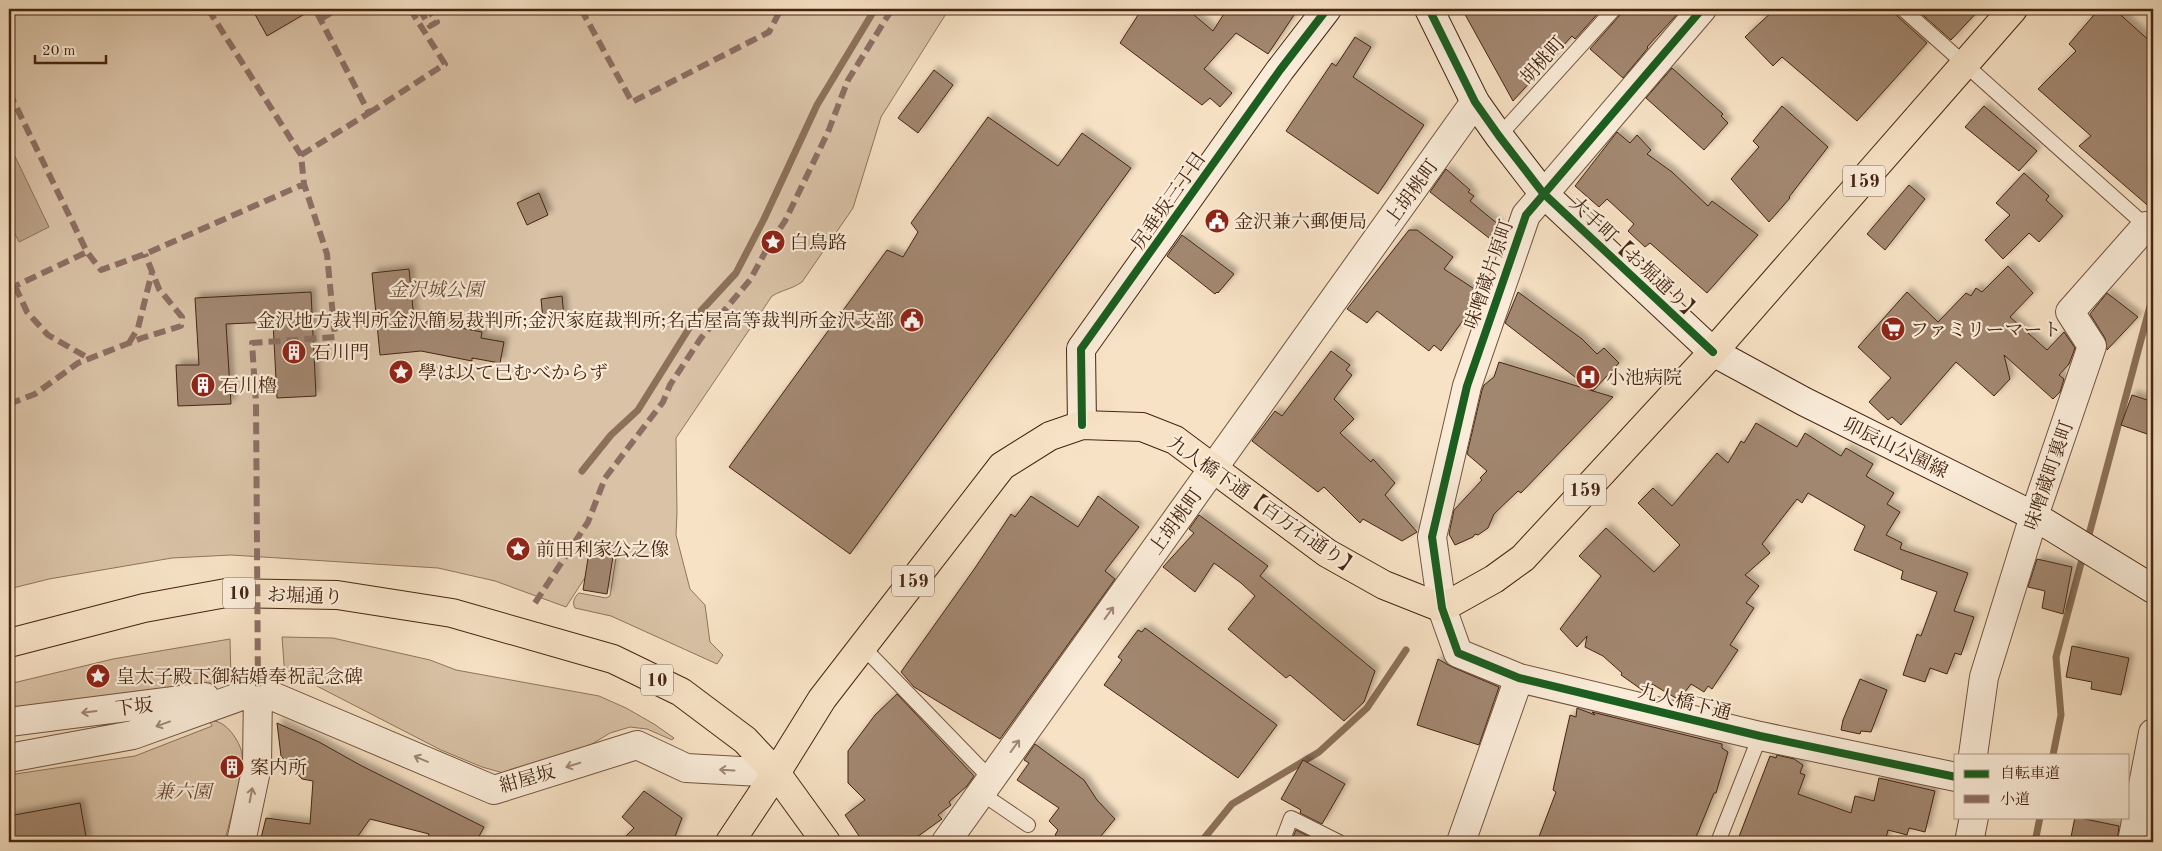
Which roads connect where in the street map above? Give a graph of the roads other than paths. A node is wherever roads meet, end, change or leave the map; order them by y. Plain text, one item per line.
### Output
1 (1326, 9) edge
2 (1614, 9) edge
3 (1702, 9) edge
4 (1903, 9) edge
5 (2013, 9) edge
6 (1432, 10) edge
7 (1964, 65) junction
8 (1475, 102) junction
9 (1498, 136) junction
10 (1543, 193) junction
11 (2150, 230) edge
12 (1713, 352) junction
13 (1082, 425) junction
14 (1212, 469) junction
15 (2034, 516) junction
16 (2153, 589) edge
17 (1442, 608) junction
18 (9, 643) edge
19 (862, 646) junction
20 (1518, 678) junction
21 (258, 690) junction
22 (9, 722) edge
23 (2153, 733) edge
24 (1760, 736) junction
25 (1973, 754) edge
26 (9, 758) edge
27 (776, 773) junction
28 (1954, 777) edge
29 (986, 786) junction
30 (1974, 818) edge
31 (1028, 825) dead end
32 (2128, 827) edge
33 (241, 842) edge
34 (730, 842) edge
35 (826, 842) edge
36 (946, 842) edge
37 (1282, 842) edge
38 (1339, 842) edge
39 (1462, 842) edge
40 (1718, 842) edge
41 (1969, 842) edge

1 - 13 street, 尻垂坂三丁目
2 - 9 lane, 胡桃町
3 - 10 street, 味噌蔵片原町
4 - 7 lane
5 - 7 main road, 159
6 - 8 street, 大手町【お堀通り】
7 - 11 lane
7 - 12 main road, 159
8 - 9 street, 大手町【お堀通り】
8 - 14 street, 上胡桃町
9 - 10 street, 大手町【お堀通り】
10 - 12 street, 大手町【お堀通り】
10 - 17 street, 味噌蔵片原町
11 - 15 street, 味噌蔵町裏町
12 - 15 street, 卯辰山公園線
12 - 17 main road, 159
13 - 14 main road, 九人橋下通【百万石通り】 / 159
13 - 19 main road, 159
14 - 17 main road, 九人橋下通【百万石通り】 / 159
29 -> 14 street, 上胡桃町
15 - 16 street, 卯辰山公園線
15 - 25 street, 味噌蔵町裏町
17 - 20 street, 九人橋下通
18 - 27 main road, お堀通り / 10
19 - 27 main road, 159
19 - 29 lane
20 - 24 street, 九人橋下通
20 - 39 street
21 -> 22 street, 下坂
21 -> 26 street
27 -> 21 street, 紺屋坂
33 -> 21 street
23 - 32 street
24 - 28 street, 九人橋下通
24 - 40 lane
27 - 34 main road
27 - 35 main road
29 - 31 lane
29 - 36 street, 上胡桃町
30 - 41 street
37 - 38 lane

